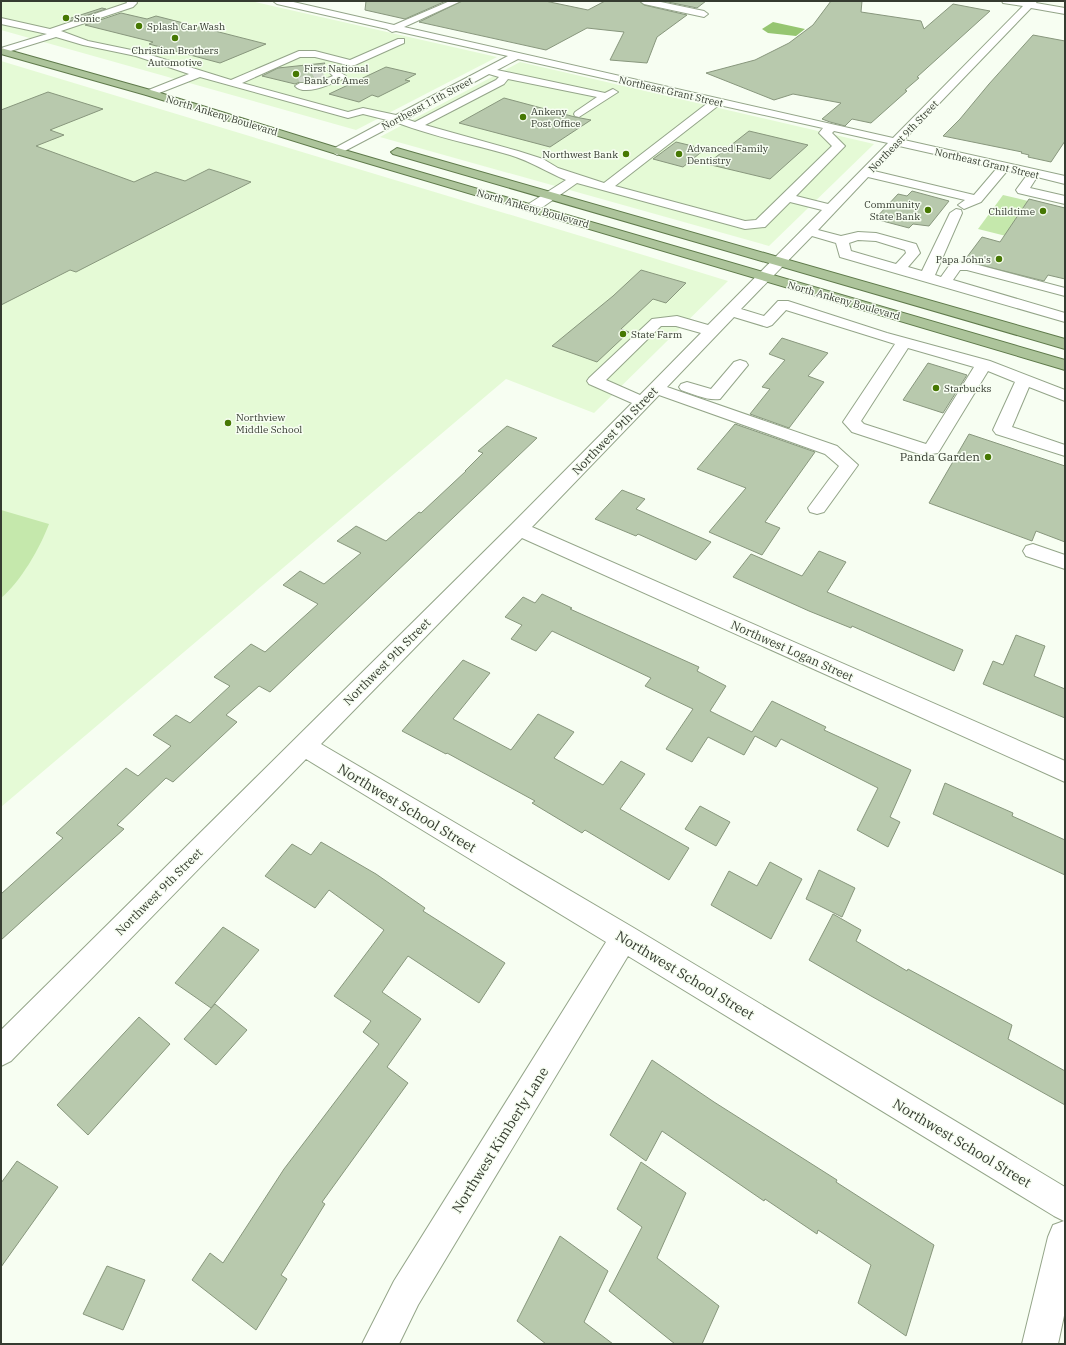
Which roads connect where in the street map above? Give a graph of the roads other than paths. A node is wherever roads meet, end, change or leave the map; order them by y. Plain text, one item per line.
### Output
1 (130, 1) edge
2 (457, 1) edge
3 (1006, 1) edge
4 (286, 2) edge
5 (644, 2) edge
6 (1031, 3) edge
7 (1065, 11) edge
8 (704, 14) dead end
9 (1, 21) edge
10 (40, 21) dead end
11 (25, 25) junction
12 (395, 28) junction
13 (55, 32) junction
14 (383, 34) dead end
15 (8, 40) dead end
16 (401, 41) dead end
17 (23, 44) junction
18 (39, 48) dead end
19 (2, 51) edge
20 (516, 56) junction
21 (351, 63) junction
22 (487, 71) junction
23 (199, 74) junction
24 (506, 75) junction
25 (154, 81) dead end
26 (630, 82) junction
27 (232, 83) junction
28 (169, 86) junction
29 (183, 90) dead end
30 (150, 93) junction
31 (279, 96) junction
32 (606, 96) junction
33 (717, 101) junction
34 (578, 114) dead end
35 (397, 119) junction
36 (417, 125) junction
37 (831, 127) junction
38 (341, 136) dead end
39 (356, 141) junction
40 (897, 142) junction
41 (372, 145) dead end
42 (386, 149) dead end
43 (337, 151) junction
44 (1004, 167) junction
45 (866, 173) junction
46 (1034, 174) junction
47 (575, 179) junction
48 (1065, 180) edge
49 (606, 186) junction
50 (550, 196) junction
51 (787, 197) junction
52 (977, 199) junction
53 (1065, 200) edge
54 (532, 208) junction
55 (830, 209) junction
56 (808, 232) junction
57 (842, 241) junction
58 (771, 269) junction
59 (899, 269) junction
60 (927, 277) junction
61 (944, 282) junction
62 (1065, 292) edge
63 (731, 311) junction
64 (1065, 318) edge
65 (711, 331) junction
66 (904, 342) junction
67 (1065, 344) edge
68 (984, 364) junction
69 (740, 365) dead end
70 (1065, 365) edge
71 (1024, 379) junction
72 (655, 390) junction
73 (1065, 396) edge
74 (1064, 449) edge
75 (817, 508) dead end
76 (519, 529) junction
77 (1032, 551) dead end
78 (1065, 562) edge
79 (304, 746) junction
80 (1065, 772) edge
81 (624, 938) junction
82 (1, 1052) edge
83 (1065, 1206) edge
84 (1065, 1237) edge
85 (380, 1344) edge
86 (1040, 1344) edge

1 - 13 street
2 - 12 street
3 - 6 street
4 - 12 street, Northeast Grant Street
5 - 8 street
6 - 7 street
6 - 40 street, Northeast 9th Street
9 - 11 street
10 - 11 street
11 - 13 street
12 - 14 street
12 - 20 street, Northeast Grant Street
13 - 17 street
13 - 23 street
15 - 17 main road
16 - 21 street
17 - 18 main road
17 - 19 street
19 - 30 main road, North Ankeny Boulevard
20 - 22 street, Northeast 11th Street
20 - 26 street, Northeast Grant Street
21 - 27 street
21 - 31 street
22 - 24 street
22 - 35 street, Northeast 11th Street
23 - 27 street
23 - 28 street
24 - 32 street
24 - 36 street
25 - 28 main road, North Ankeny Boulevard
26 - 32 street
26 - 33 street, Northeast Grant Street
27 - 31 street
28 - 29 main road, North Ankeny Boulevard
28 - 30 street
30 - 43 main road, North Ankeny Boulevard
31 - 35 street
32 - 34 street
33 - 37 street, Northeast Grant Street
33 - 49 street
35 - 36 street
35 - 39 street, Northeast 11th Street
36 - 47 street
37 - 40 street, Northeast Grant Street
37 - 51 street
38 - 39 main road
39 - 41 main road
39 - 43 street, Northeast 11th Street
40 - 44 street, Northeast Grant Street
40 - 45 street, Northeast 9th Street
42 - 50 main road, North Ankeny Boulevard
43 - 54 main road, North Ankeny Boulevard
44 - 46 street, Northeast Grant Street
44 - 52 street
45 - 52 street
45 - 55 street, Northeast 9th Street
46 - 48 street, Northeast Grant Street
46 - 53 street
47 - 49 street
47 - 50 street
49 - 51 street
50 - 54 street
50 - 58 main road, North Ankeny Boulevard
51 - 55 street
52 - 60 street
54 - 58 main road, North Ankeny Boulevard
55 - 56 street, Northeast 9th Street
56 - 57 street
56 - 58 street, Northeast 9th Street
57 - 59 street
57 - 59 street
58 - 63 street, Northwest 9th Street
58 - 67 main road, North Ankeny Boulevard
58 - 70 main road, North Ankeny Boulevard
59 - 60 street
60 - 61 street
61 - 62 street
61 - 64 street
63 - 65 street, Northwest 9th Street
63 - 66 street
65 - 72 street, Northwest 9th Street
65 - 72 street
66 - 68 street
66 - 68 street
68 - 71 street
69 - 72 street
71 - 73 street
71 - 74 street
72 - 75 street
72 - 76 street, Northwest 9th Street
76 - 79 street, Northwest 9th Street
76 - 80 street, Northwest Logan Street
77 - 78 street
79 - 81 street, Northwest School Street
79 - 82 street, Northwest 9th Street
81 - 83 street, Northwest School Street
81 - 85 street, Northwest Kimberly Lane
84 - 86 street

